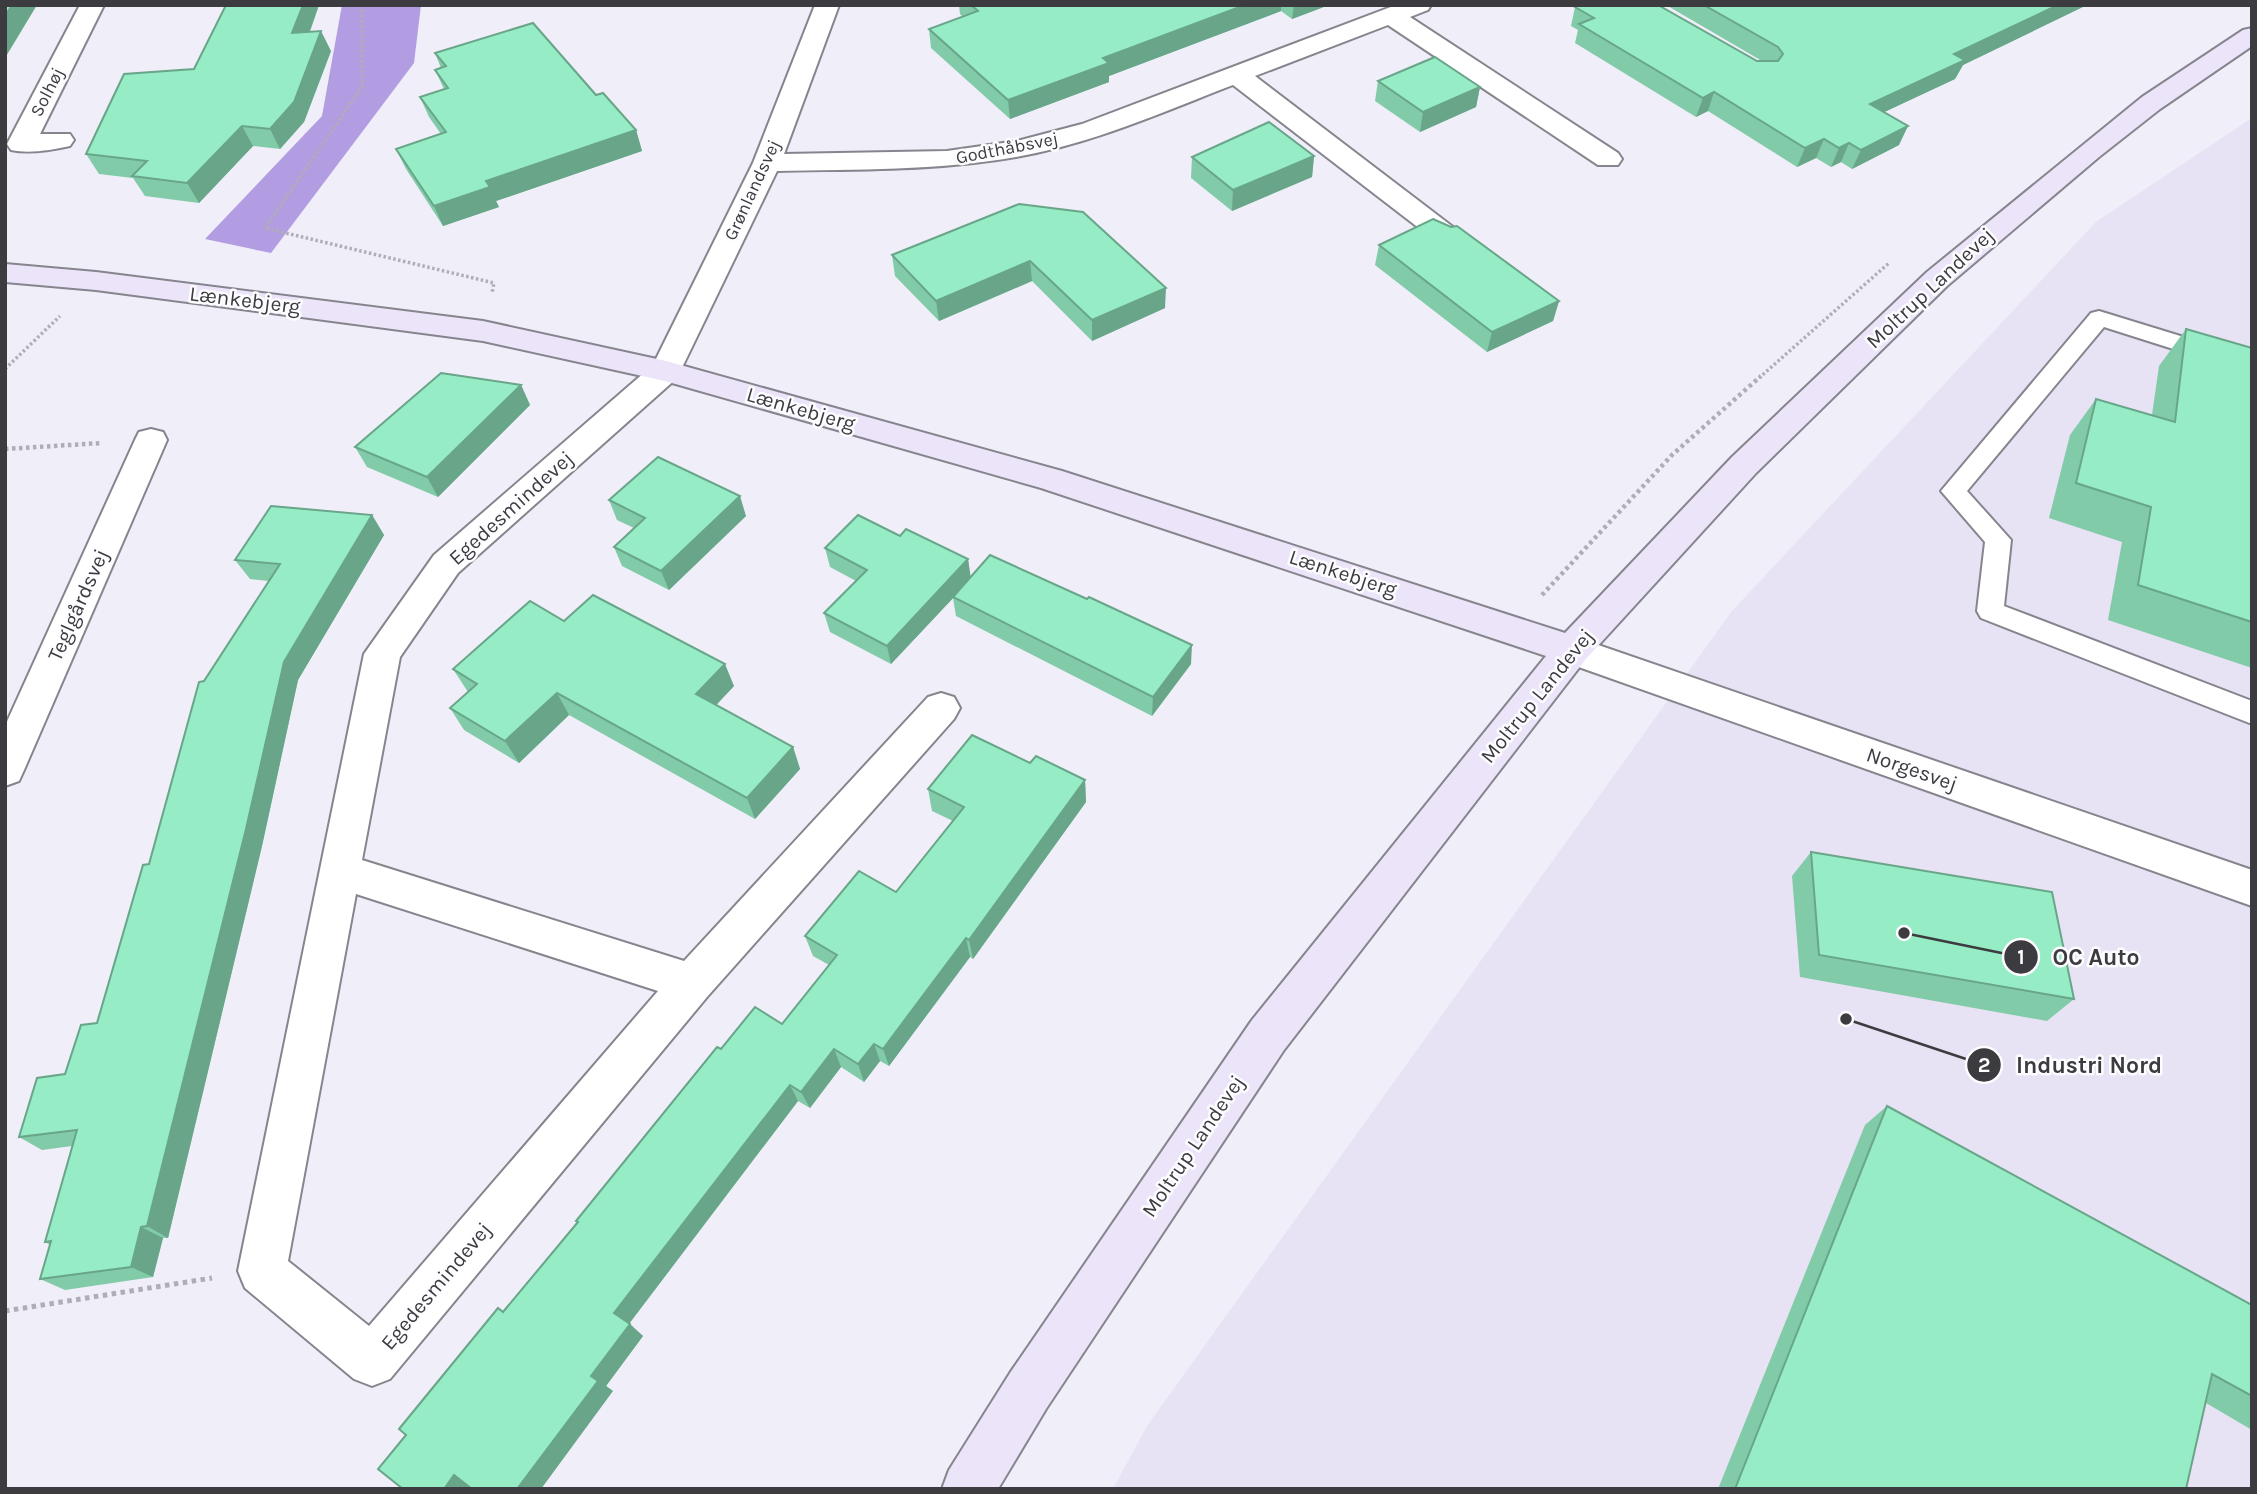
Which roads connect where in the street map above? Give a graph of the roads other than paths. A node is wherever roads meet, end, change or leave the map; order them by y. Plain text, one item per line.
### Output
1 (92, 5) edge
2 (827, 5) edge
3 (1419, 5) edge
4 (1391, 16) junction
5 (2252, 35) edge
6 (1237, 75) junction
7 (60, 140) dead end
8 (1608, 159) dead end
9 (766, 163) junction
10 (1447, 236) edge
11 (5, 273) edge
12 (2252, 366) edge
13 (666, 371) junction
14 (151, 440) road end
15 (1572, 650) junction
16 (941, 708) dead end
17 (2252, 713) edge
18 (5, 770) edge
19 (340, 871) junction
20 (2252, 887) edge
21 (691, 983) junction
22 (968, 1489) edge

1 - 7 street, Solhøj
2 - 9 street, Grønlandsvej
3 - 4 street, Godthåbsvej
4 - 6 street, Godthåbsvej
4 - 8 street
5 - 15 street, Moltrup Landevej
6 - 9 street, Godthåbsvej
6 - 10 street
9 - 13 street, Grønlandsvej
11 - 13 street, Lænkebjerg
12 - 17 lane
13 - 15 street, Lænkebjerg
13 - 19 street, Egedesmindevej
14 - 18 street, Teglgårdsvej
15 - 20 street, Norgesvej
15 - 22 street, Moltrup Landevej
16 - 21 street, Egedesmindevej
19 - 21 street
19 - 21 street, Egedesmindevej

